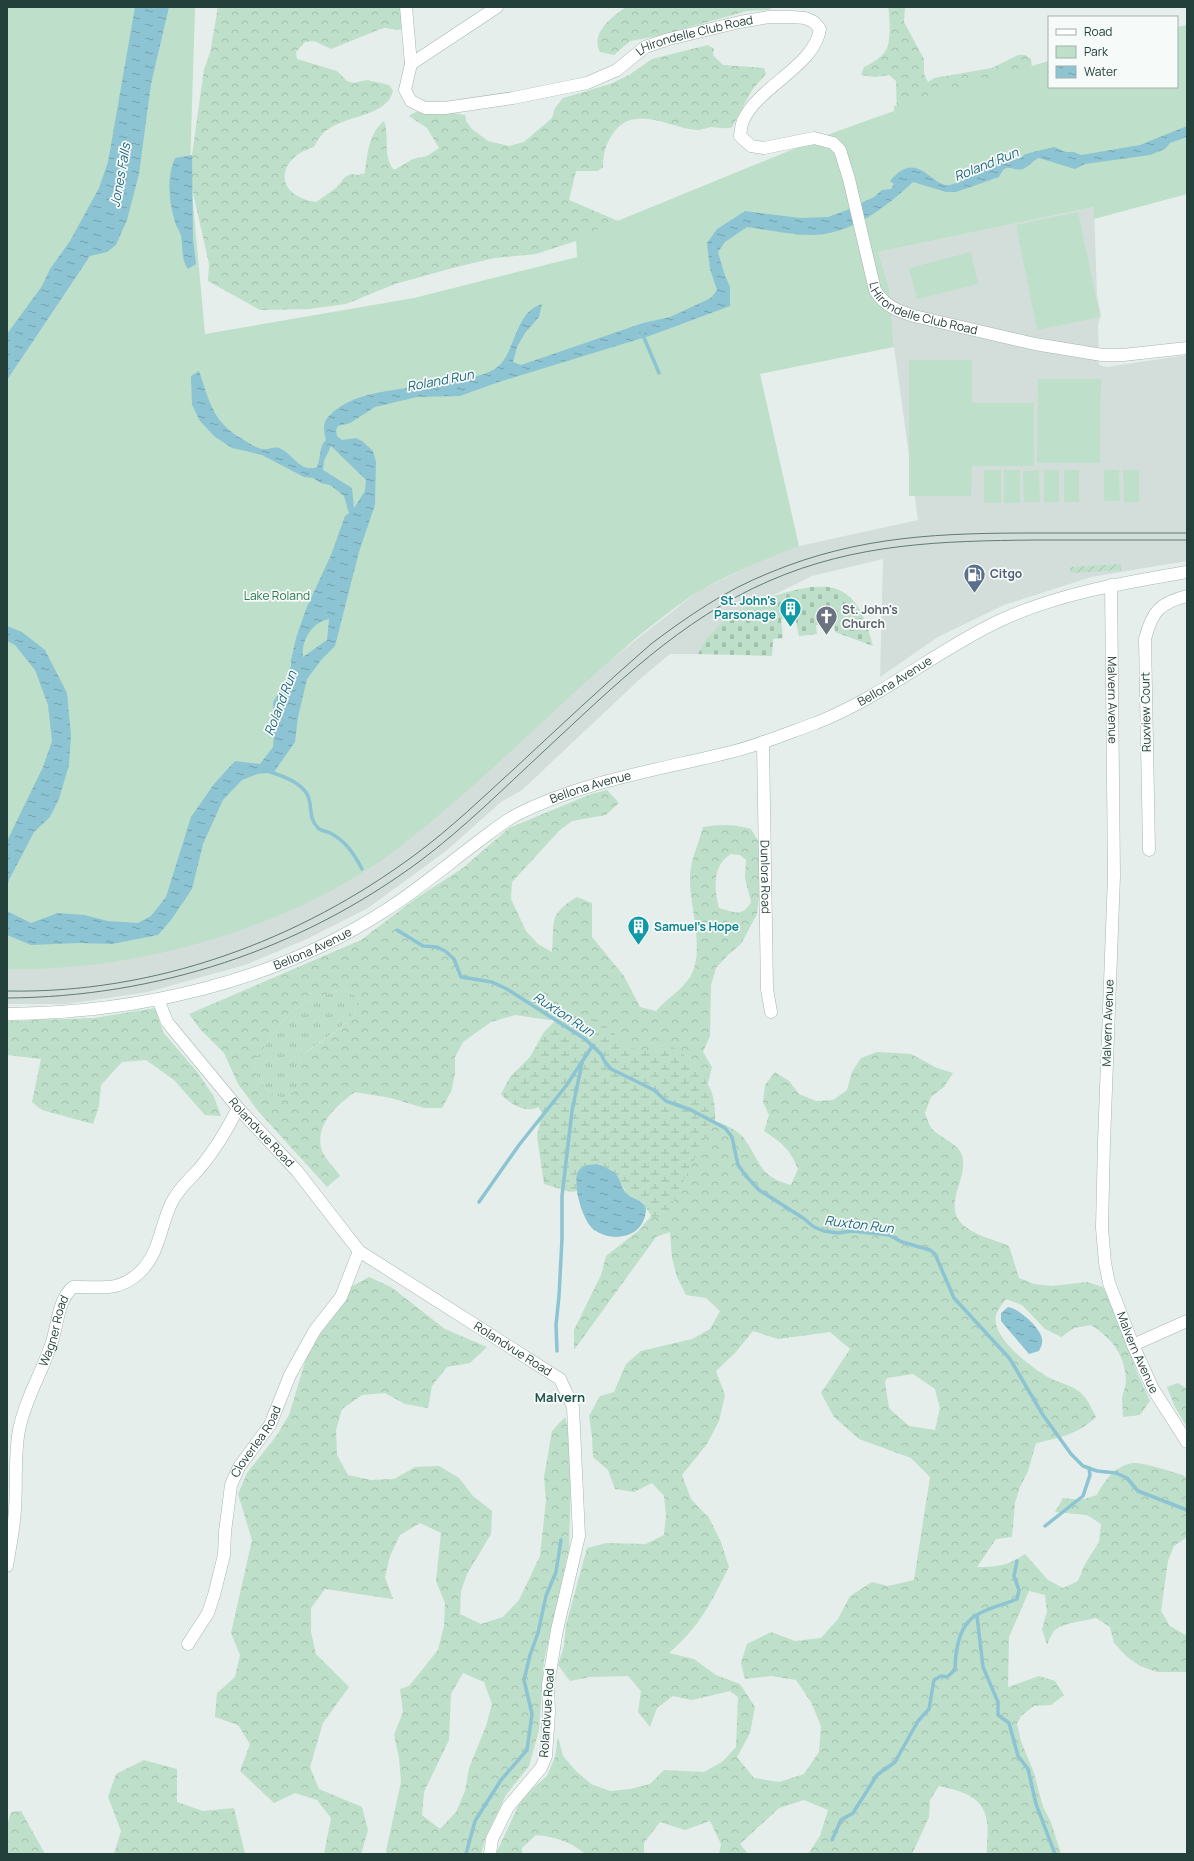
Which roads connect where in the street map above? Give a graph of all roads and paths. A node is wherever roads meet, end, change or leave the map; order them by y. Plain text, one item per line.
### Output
1 (406, 7) edge
2 (497, 7) edge
3 (411, 64) junction
4 (1187, 348) edge
5 (1187, 572) edge
6 (1111, 585) junction
7 (1187, 596) edge
8 (763, 742) junction
9 (1149, 850) dead end
10 (158, 999) junction
11 (771, 1012) dead end
12 (7, 1014) edge
13 (238, 1108) junction
14 (359, 1251) junction
15 (1187, 1321) edge
16 (1133, 1345) junction
17 (1187, 1442) edge
18 (7, 1566) edge
19 (188, 1644) dead end
20 (490, 1854) edge

1 - 3 street
2 - 3 street
3 - 4 street, LHirondelle Club Road
5 - 6 street, Bellona Avenue
6 - 8 street, Bellona Avenue
6 - 16 street, Malvern Avenue
7 - 9 street, Ruxview Court
8 - 10 street, Bellona Avenue
8 - 11 street, Dunlora Road
10 - 12 street, Bellona Avenue
10 - 13 street, Rolandvue Road
13 - 14 street, Rolandvue Road
13 - 18 street, Wagner Road
14 - 19 street, Cloverlea Road
14 - 20 street, Rolandvue Road
15 - 16 street
16 - 17 street, Malvern Avenue

